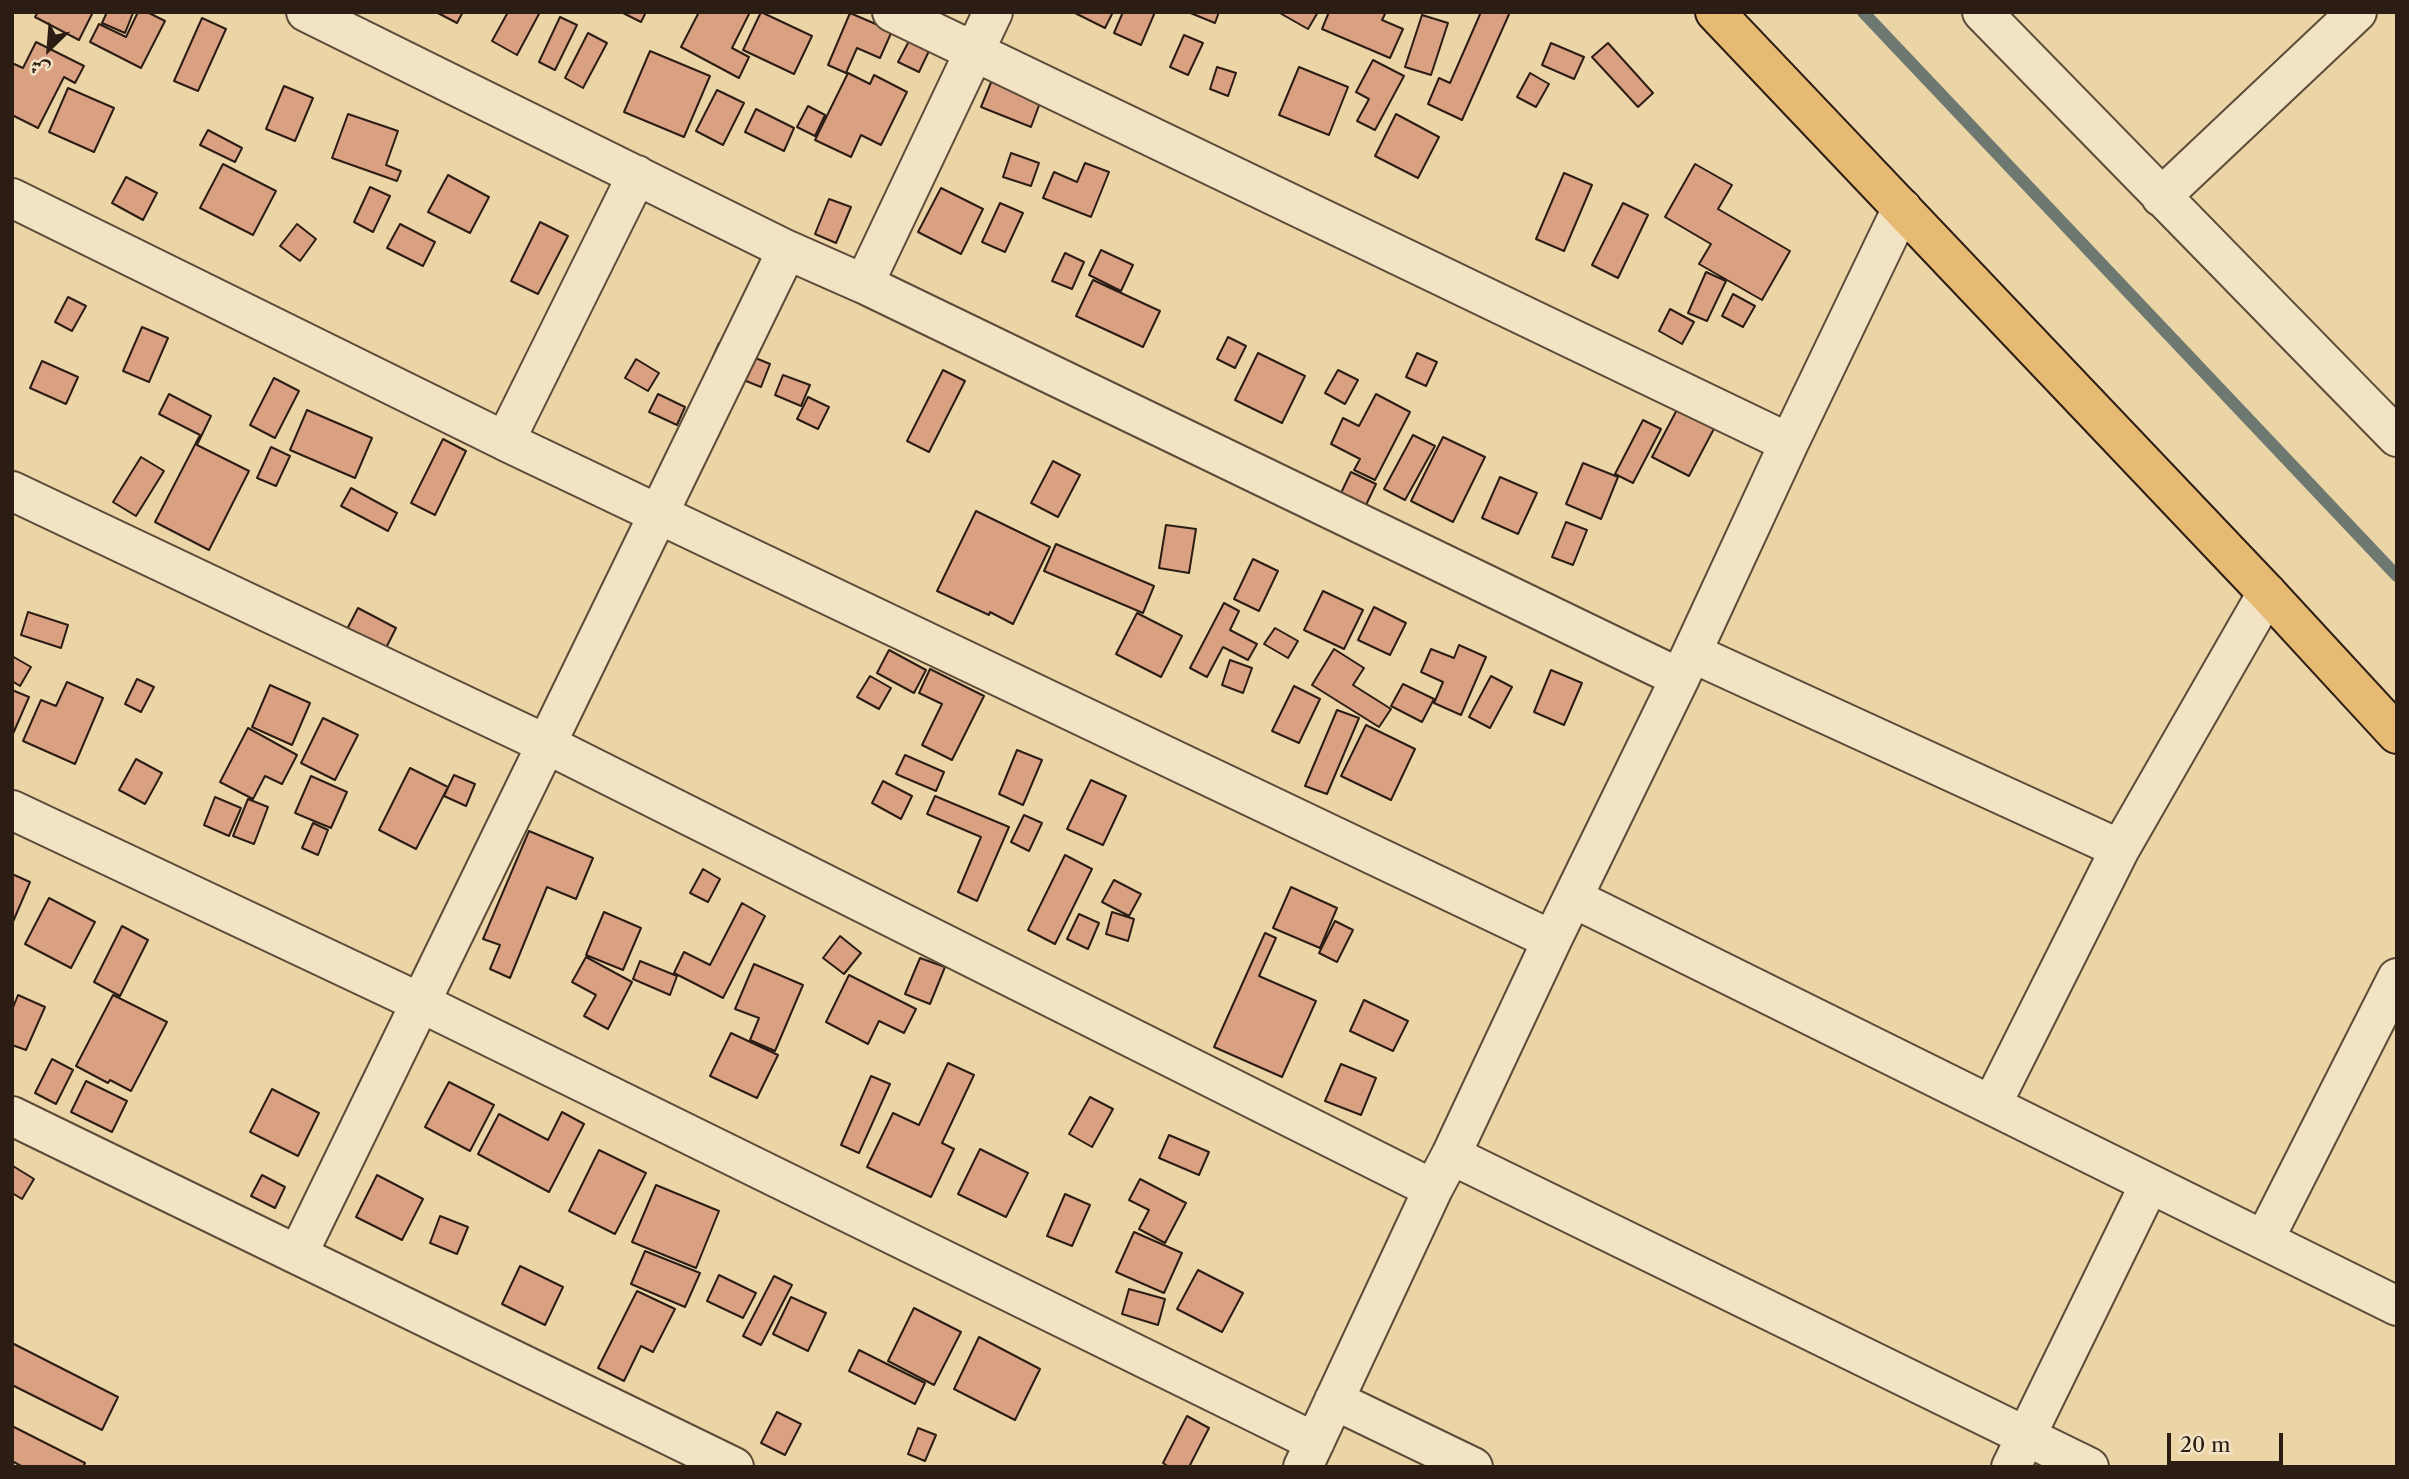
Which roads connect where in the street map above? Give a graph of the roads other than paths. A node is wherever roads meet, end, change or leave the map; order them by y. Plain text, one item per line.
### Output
1 (306, 12) edge
2 (892, 12) edge
3 (993, 12) edge
4 (1715, 12) edge
5 (1982, 12) edge
6 (2357, 12) edge
7 (975, 53) junction
8 (637, 175) junction
9 (2161, 197) junction
10 (12, 198) edge
11 (1902, 208) junction
12 (787, 250) junction
13 (864, 284) junction
14 (2397, 437) edge
15 (505, 441) junction
16 (1789, 443) junction
17 (12, 491) edge
18 (659, 514) junction
19 (2267, 593) junction
20 (1686, 666) junction
21 (2397, 734) edge
22 (548, 745) junction
23 (12, 810) edge
24 (2120, 849) junction
25 (1573, 898) junction
26 (1552, 940) junction
27 (2397, 978) edge
28 (421, 1003) junction
29 (1992, 1104) junction
30 (12, 1116) edge
31 (1451, 1155) junction
32 (2149, 1185) junction
33 (1433, 1189) junction
34 (2264, 1240) junction
35 (298, 1254) junction
36 (2397, 1306) edge
37 (1334, 1400) junction
38 (2019, 1451) edge
39 (1309, 1455) edge
40 (734, 1467) edge
41 (1473, 1467) edge
42 (2089, 1467) edge

1 - 8 street
2 - 7 street
3 - 7 street
4 - 11 main road
5 - 9 street
6 - 9 street
7 - 13 street
7 - 16 street
8 - 12 street
8 - 15 street
9 - 14 street
10 - 15 street
11 - 16 street
11 - 19 main road
12 - 13 street
12 - 18 street
13 - 20 street
15 - 18 street
16 - 20 street
17 - 22 street
18 - 22 street
18 - 26 street
19 - 21 main road
19 - 24 street
20 - 24 street
20 - 25 street
22 - 28 street
22 - 33 street
23 - 28 street
24 - 29 street
25 - 26 street
25 - 29 street
26 - 31 street
27 - 34 street
28 - 35 street
28 - 39 street
29 - 32 street
30 - 35 street
31 - 33 street
31 - 38 street
32 - 34 street
32 - 38 street
33 - 37 street
34 - 36 street
35 - 40 street
37 - 39 street
37 - 41 street
38 - 42 street

